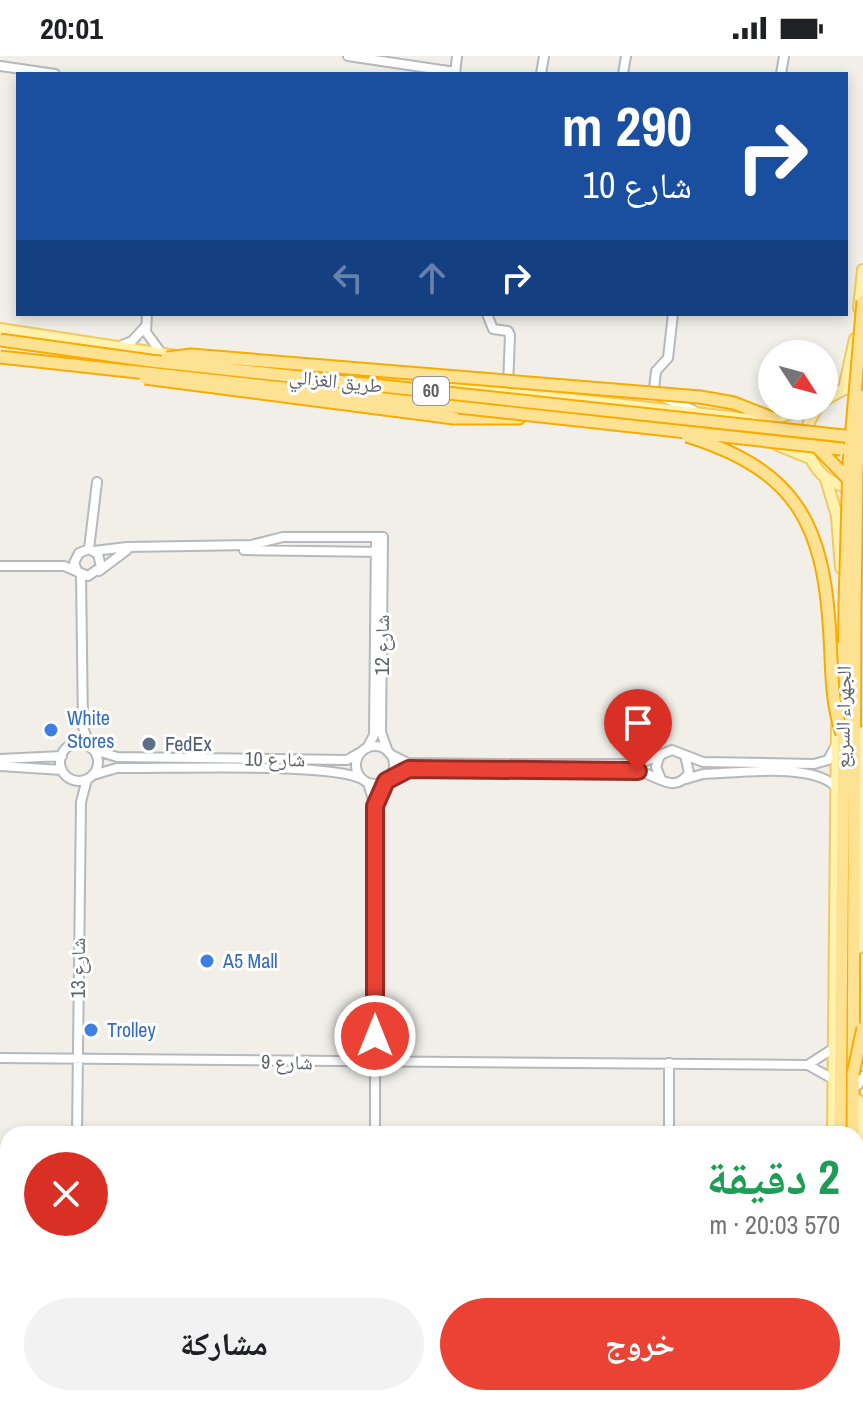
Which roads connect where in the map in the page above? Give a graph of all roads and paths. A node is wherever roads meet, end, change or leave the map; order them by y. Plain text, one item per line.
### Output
1 (21, 56) edge
2 (348, 56) edge
3 (401, 60) edge
4 (0, 66) edge
5 (19, 69) junction
6 (41, 72) edge
7 (451, 72) edge
8 (863, 270) edge
9 (863, 301) edge
10 (147, 316) edge
11 (488, 316) edge
12 (673, 316) edge
13 (145, 327) junction
14 (0, 332) edge
15 (115, 348) junction
16 (163, 355) junction
17 (0, 360) edge
18 (151, 361) junction
19 (102, 367) junction
20 (844, 389) junction
21 (863, 389) edge
22 (513, 391) junction
23 (838, 392) edge
24 (863, 396) edge
25 (694, 410) junction
26 (519, 418) junction
27 (758, 420) edge
28 (811, 420) edge
29 (663, 428) junction
30 (863, 438) edge
31 (821, 447) junction
32 (863, 451) edge
33 (810, 458) junction
34 (863, 458) edge
35 (826, 479) junction
36 (97, 482) dead end
37 (863, 488) edge
38 (863, 500) edge
39 (283, 537) junction
40 (92, 550) junction
41 (280, 551) junction
42 (379, 552) junction
43 (75, 559) junction
44 (0, 566) edge
45 (64, 566) junction
46 (97, 572) junction
47 (79, 573) junction
48 (83, 591) junction
49 (83, 727) junction
50 (863, 732) edge
51 (839, 739) junction
52 (72, 745) junction
53 (91, 748) junction
54 (863, 749) edge
55 (364, 750) junction
56 (389, 753) junction
57 (660, 755) junction
58 (685, 755) junction
59 (62, 756) junction
60 (0, 759) edge
61 (0, 766) edge
62 (495, 767) junction
63 (62, 770) junction
64 (90, 777) junction
65 (661, 779) junction
66 (685, 779) junction
67 (73, 780) junction
68 (387, 780) junction
69 (365, 781) junction
70 (836, 787) junction
71 (862, 791) edge
72 (81, 802) junction
73 (375, 806) junction
74 (863, 1028) edge
75 (834, 1048) junction
76 (860, 1057) edge
77 (0, 1058) edge
78 (79, 1058) junction
79 (669, 1063) junction
80 (375, 1064) junction
81 (808, 1065) junction
82 (858, 1078) edge
83 (833, 1079) junction
84 (861, 1106) edge
85 (77, 1126) edge
86 (375, 1126) edge
87 (669, 1126) edge
88 (833, 1126) edge
89 (840, 1126) edge
90 (854, 1126) edge

1 - 5 street
2 - 3 street
3 - 7 street
4 - 5 street
5 - 6 street
8 - 20 main road
9 - 51 highway, الجهراء السريع, bridge
10 - 13 street
11 - 22 street
12 - 25 street
13 - 15 street
13 - 16 street
14 - 15 main road, طريق الغزالي
14 - 18 highway, طريق الغزالي / 60, bridge
15 - 16 main road, طريق الغزالي
16 - 22 main road, طريق الغزالي
17 - 19 highway, طريق الغزالي / 60, bridge
17 - 26 main road, طريق الغزالي
18 - 30 highway, طريق الغزالي / 60, bridge
18 - 38 highway, bridge
19 - 26 highway, bridge
19 - 29 highway, طريق الغزالي / 60, bridge
20 - 21 main road
20 - 23 main road
22 - 25 main road, طريق الغزالي
24 - 82 highway, الجهراء السريع, bridge
25 - 27 main road, طريق الغزالي
26 - 33 main road, طريق الغزالي
28 - 33 main road
29 - 31 highway, طريق الغزالي / 60, bridge
29 - 51 highway, bridge
31 - 32 highway, طريق الغزالي / 60, bridge
31 - 34 highway, bridge
33 - 35 main road
35 - 37 main road
35 - 51 main road, الجهراء السريع
36 - 40 street
39 - 40 street
39 - 41 street
39 - 42 street, شارع 12
40 - 43 street
40 - 46 street
41 - 42 street
41 - 46 street
42 - 55 street, شارع 12
42 - 56 street, شارع 12
43 - 45 street
43 - 47 street
44 - 45 street
45 - 47 street
46 - 47 street
46 - 48 street
47 - 48 street
48 - 49 street
49 - 52 street
49 - 53 street
50 - 54 main road, الجهراء السريع
51 - 58 street
51 - 70 main road, الجهراء السريع
51 - 89 highway, الجهراء السريع
52 - 53 street
52 - 59 street
53 - 55 street, شارع 10
53 - 64 street
54 - 71 main road, الجهراء السريع
55 - 56 street
55 - 69 street
56 - 62 street
56 - 68 street
57 - 58 street
57 - 62 street
57 - 65 street
58 - 66 street
59 - 60 street
59 - 63 street
61 - 63 street
62 - 65 street
62 - 68 street
63 - 67 street
64 - 67 street
64 - 69 street, شارع 10
64 - 72 street, شارع 13
65 - 66 street
66 - 70 street
67 - 72 street, شارع 13
68 - 69 street
68 - 73 street
69 - 73 street
70 - 75 main road, الجهراء السريع
71 - 76 main road, الجهراء السريع
72 - 78 street, شارع 13
73 - 80 street
74 - 82 highway, bridge
75 - 81 street
75 - 83 main road, الجهراء السريع
76 - 82 main road, الجهراء السريع
77 - 78 street, شارع 9
78 - 80 street, شارع 9
78 - 85 street, شارع 13
79 - 80 street, شارع 9
79 - 81 street, شارع 9
79 - 87 street
80 - 86 street
81 - 83 street
82 - 84 main road, الجهراء السريع
82 - 90 highway, الجهراء السريع
83 - 88 main road, الجهراء السريع

